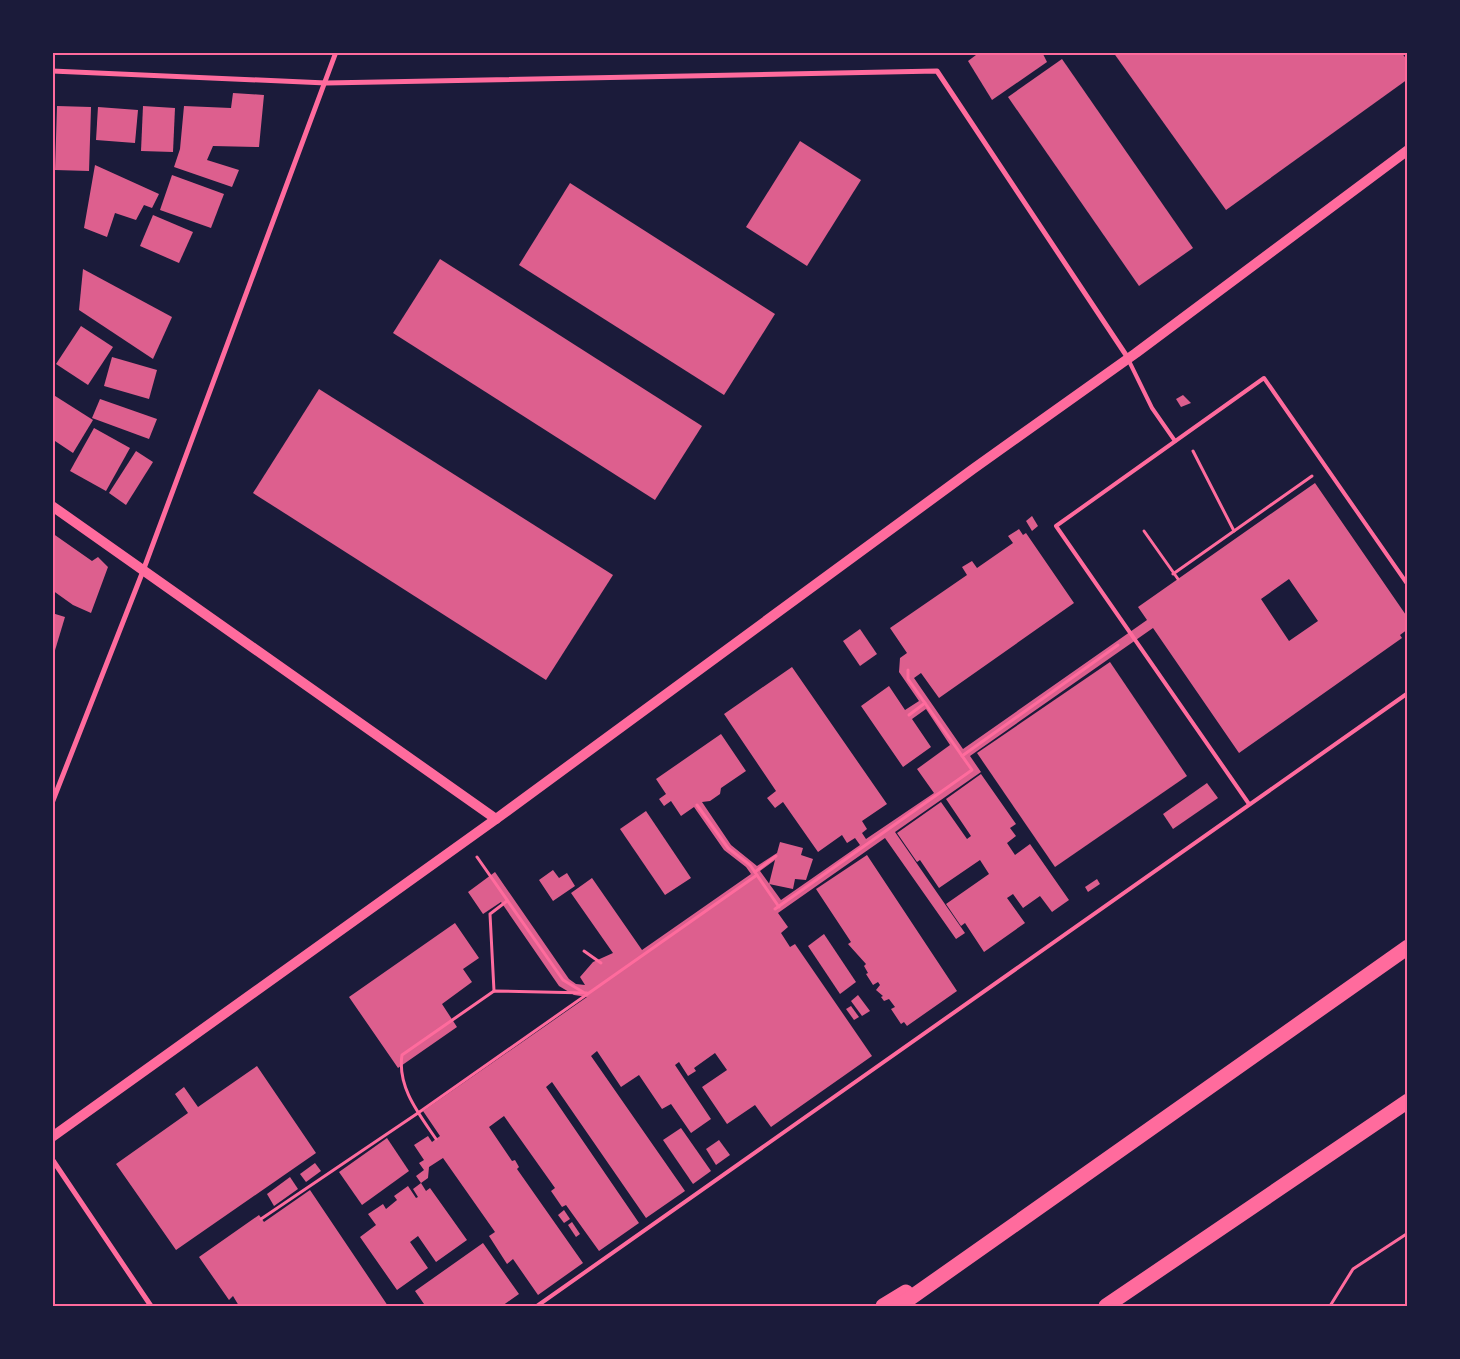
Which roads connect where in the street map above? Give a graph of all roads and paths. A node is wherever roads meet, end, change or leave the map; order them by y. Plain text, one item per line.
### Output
1 (336, 52) edge
2 (52, 71) edge
3 (326, 83) junction
4 (1408, 150) edge
5 (1128, 358) junction
6 (1175, 441) junction
7 (1325, 466) junction
8 (52, 506) edge
9 (1144, 531) dead end
10 (143, 571) junction
11 (1174, 574) junction
12 (1178, 579) dead end
13 (1408, 585) edge
14 (1132, 636) junction
15 (908, 670) dead end
16 (1408, 693) edge
17 (925, 703) junction
18 (909, 714) dead end
19 (962, 756) junction
20 (52, 803) edge
21 (1249, 804) junction
22 (697, 805) dead end
23 (496, 819) junction
24 (466, 841) junction
25 (776, 856) dead end
26 (756, 873) junction
27 (507, 901) junction
28 (1408, 948) edge
29 (584, 951) dead end
30 (602, 963) dead end
31 (494, 991) junction
32 (588, 993) junction
33 (1408, 1102) edge
34 (418, 1113) junction
35 (52, 1137) edge
36 (436, 1139) dead end
37 (52, 1159) edge
38 (1095, 1168) junction
39 (261, 1218) dead end
40 (1408, 1233) edge
41 (151, 1306) edge
42 (537, 1306) edge
43 (883, 1306) edge
44 (899, 1306) edge
45 (1106, 1306) edge
46 (1330, 1306) edge

1 - 3 street
2 - 3 street
3 - 5 street
3 - 10 street
4 - 5 main road
5 - 6 lane
5 - 23 main road
6 - 7 lane
6 - 14 lane
7 - 11 path
7 - 13 lane
8 - 10 main road
9 - 11 path
10 - 20 street
10 - 23 main road
11 - 12 path
14 - 19 path
14 - 21 lane
15 - 17 path
16 - 21 lane
17 - 18 path
17 - 19 path
19 - 26 path
21 - 42 lane
22 - 26 path
23 - 24 main road
24 - 27 path
24 - 35 main road
25 - 26 path
26 - 32 path
27 - 31 path
27 - 32 path
28 - 38 highway
29 - 30 path
31 - 32 path
31 - 34 path
32 - 34 path
33 - 45 highway
34 - 36 path
34 - 39 path
37 - 41 street
38 - 43 highway
38 - 44 highway
40 - 46 path

